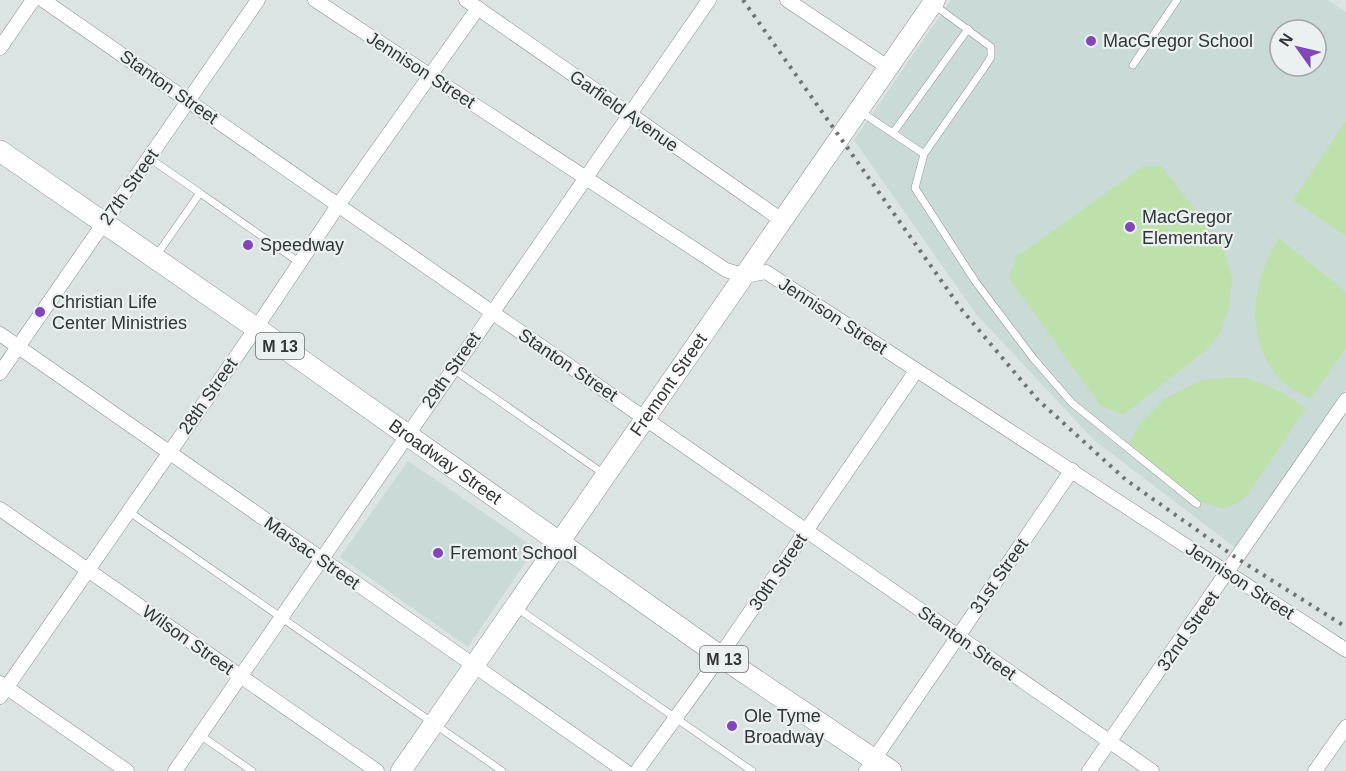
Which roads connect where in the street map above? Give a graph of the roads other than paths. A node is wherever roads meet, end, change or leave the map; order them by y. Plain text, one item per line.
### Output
1 (33, 0) edge
2 (43, 0) edge
3 (258, 0) edge
4 (315, 0) edge
5 (709, 0) edge
6 (787, 0) edge
7 (1177, 0) edge
8 (934, 2) edge
9 (472, 4) edge
10 (968, 29) junction
11 (0, 48) edge
12 (1133, 65) dead end
13 (889, 68) junction
14 (430, 75) junction
15 (188, 100) junction
16 (859, 110) junction
17 (629, 114) junction
18 (893, 133) junction
19 (0, 151) edge
20 (924, 154) junction
21 (149, 158) junction
22 (585, 179) junction
23 (200, 193) junction
24 (339, 204) junction
25 (783, 221) junction
26 (104, 223) junction
27 (154, 258) junction
28 (300, 263) junction
29 (745, 276) junction
30 (491, 313) junction
31 (256, 328) junction
32 (0, 334) edge
33 (18, 347) junction
34 (453, 369) junction
35 (916, 371) junction
36 (0, 373) edge
37 (1346, 400) edge
38 (645, 417) junction
39 (406, 435) junction
40 (168, 453) junction
41 (1072, 470) junction
42 (606, 475) junction
43 (1197, 504) dead end
44 (0, 509) edge
45 (128, 512) junction
46 (806, 530) junction
47 (560, 543) junction
48 (321, 558) junction
49 (87, 571) junction
50 (1228, 573) junction
51 (515, 607) junction
52 (281, 616) junction
53 (957, 636) junction
54 (1346, 650) edge
55 (720, 656) junction
56 (474, 666) junction
57 (241, 677) junction
58 (2, 689) edge
59 (675, 718) junction
60 (434, 723) junction
61 (1346, 727) edge
62 (200, 735) junction
63 (1110, 742) junction
64 (877, 767) edge
65 (127, 771) edge
66 (175, 771) edge
67 (252, 771) edge
68 (377, 771) edge
69 (401, 771) edge
70 (502, 771) edge
71 (625, 771) edge
72 (638, 771) edge
73 (752, 771) edge
74 (1089, 771) edge
75 (1152, 771) edge
76 (1315, 771) edge

1 - 11 street
2 - 15 street, Stanton Street
3 - 15 street, 27th Street
4 - 14 street, Jennison Street
5 - 17 street, 29th Street
6 - 13 street
7 - 12 lane
8 - 10 lane
8 - 13 street, Fremont Street
9 - 14 street, 28th Street
9 - 17 street, Garfield Avenue
10 - 18 lane
10 - 20 lane
13 - 16 street, Fremont Street
14 - 22 street, Jennison Street
14 - 24 street, 28th Street
15 - 21 street, 27th Street
15 - 24 street, Stanton Street
16 - 18 lane
16 - 25 street, Fremont Street
17 - 22 street, 29th Street
17 - 25 street, Garfield Avenue
18 - 20 lane
19 - 26 main road, Broadway Street / M 13
20 - 43 lane
21 - 23 lane
21 - 26 street, 27th Street
22 - 29 street, Jennison Street
22 - 30 street, 29th Street
23 - 27 lane
23 - 28 lane
24 - 28 street, 28th Street
24 - 30 street, Stanton Street
25 - 29 street, Fremont Street
26 - 27 main road, Broadway Street / M 13
26 - 33 street, 27th Street
27 - 31 main road, Broadway Street / M 13
28 - 31 street, 28th Street
29 - 35 street, Jennison Street
29 - 38 street, Fremont Street
30 - 34 street, 29th Street
30 - 38 street, Stanton Street
31 - 39 main road, Broadway Street / M 13
31 - 40 street, 28th Street
32 - 33 street, Marsac Street
33 - 36 street, 27th Street
33 - 40 street, Marsac Street
34 - 39 street, 29th Street
34 - 42 lane
35 - 41 street, Jennison Street
35 - 46 street, 30th Street
37 - 50 street, 32nd Street
38 - 42 street, Fremont Street
38 - 46 street, Stanton Street
39 - 47 main road, Broadway Street / M 13
39 - 48 street, 29th Street
40 - 45 street, 28th Street
40 - 48 street, Marsac Street
41 - 50 street, Jennison Street
41 - 53 street, 31st Street
42 - 47 street, Fremont Street
44 - 49 street, Wilson Street
45 - 49 street, 28th Street
45 - 52 lane
46 - 53 street, Stanton Street
46 - 55 street, 30th Street
47 - 51 street, Fremont Street
47 - 55 main road, Broadway Street / M 13
48 - 52 street, 29th Street
48 - 56 street, Marsac Street
49 - 57 street, Wilson Street
49 - 58 street, 28th Street
50 - 54 street, Jennison Street
50 - 63 street, 32nd Street
51 - 56 street, Fremont Street
51 - 59 lane
52 - 57 street, 29th Street
52 - 60 lane
53 - 63 street, Stanton Street
53 - 64 street, 31st Street
55 - 59 street, 30th Street
55 - 64 main road, Broadway Street / M 13
56 - 60 street, Fremont Street
56 - 71 street, Marsac Street
57 - 62 street, 29th Street
57 - 68 street, Wilson Street
58 - 65 street
59 - 72 street, 30th Street
59 - 73 lane
60 - 69 street, Fremont Street
60 - 70 lane
61 - 76 street
62 - 66 street, 29th Street
62 - 67 lane
63 - 74 street, 32nd Street
63 - 75 street, Stanton Street

